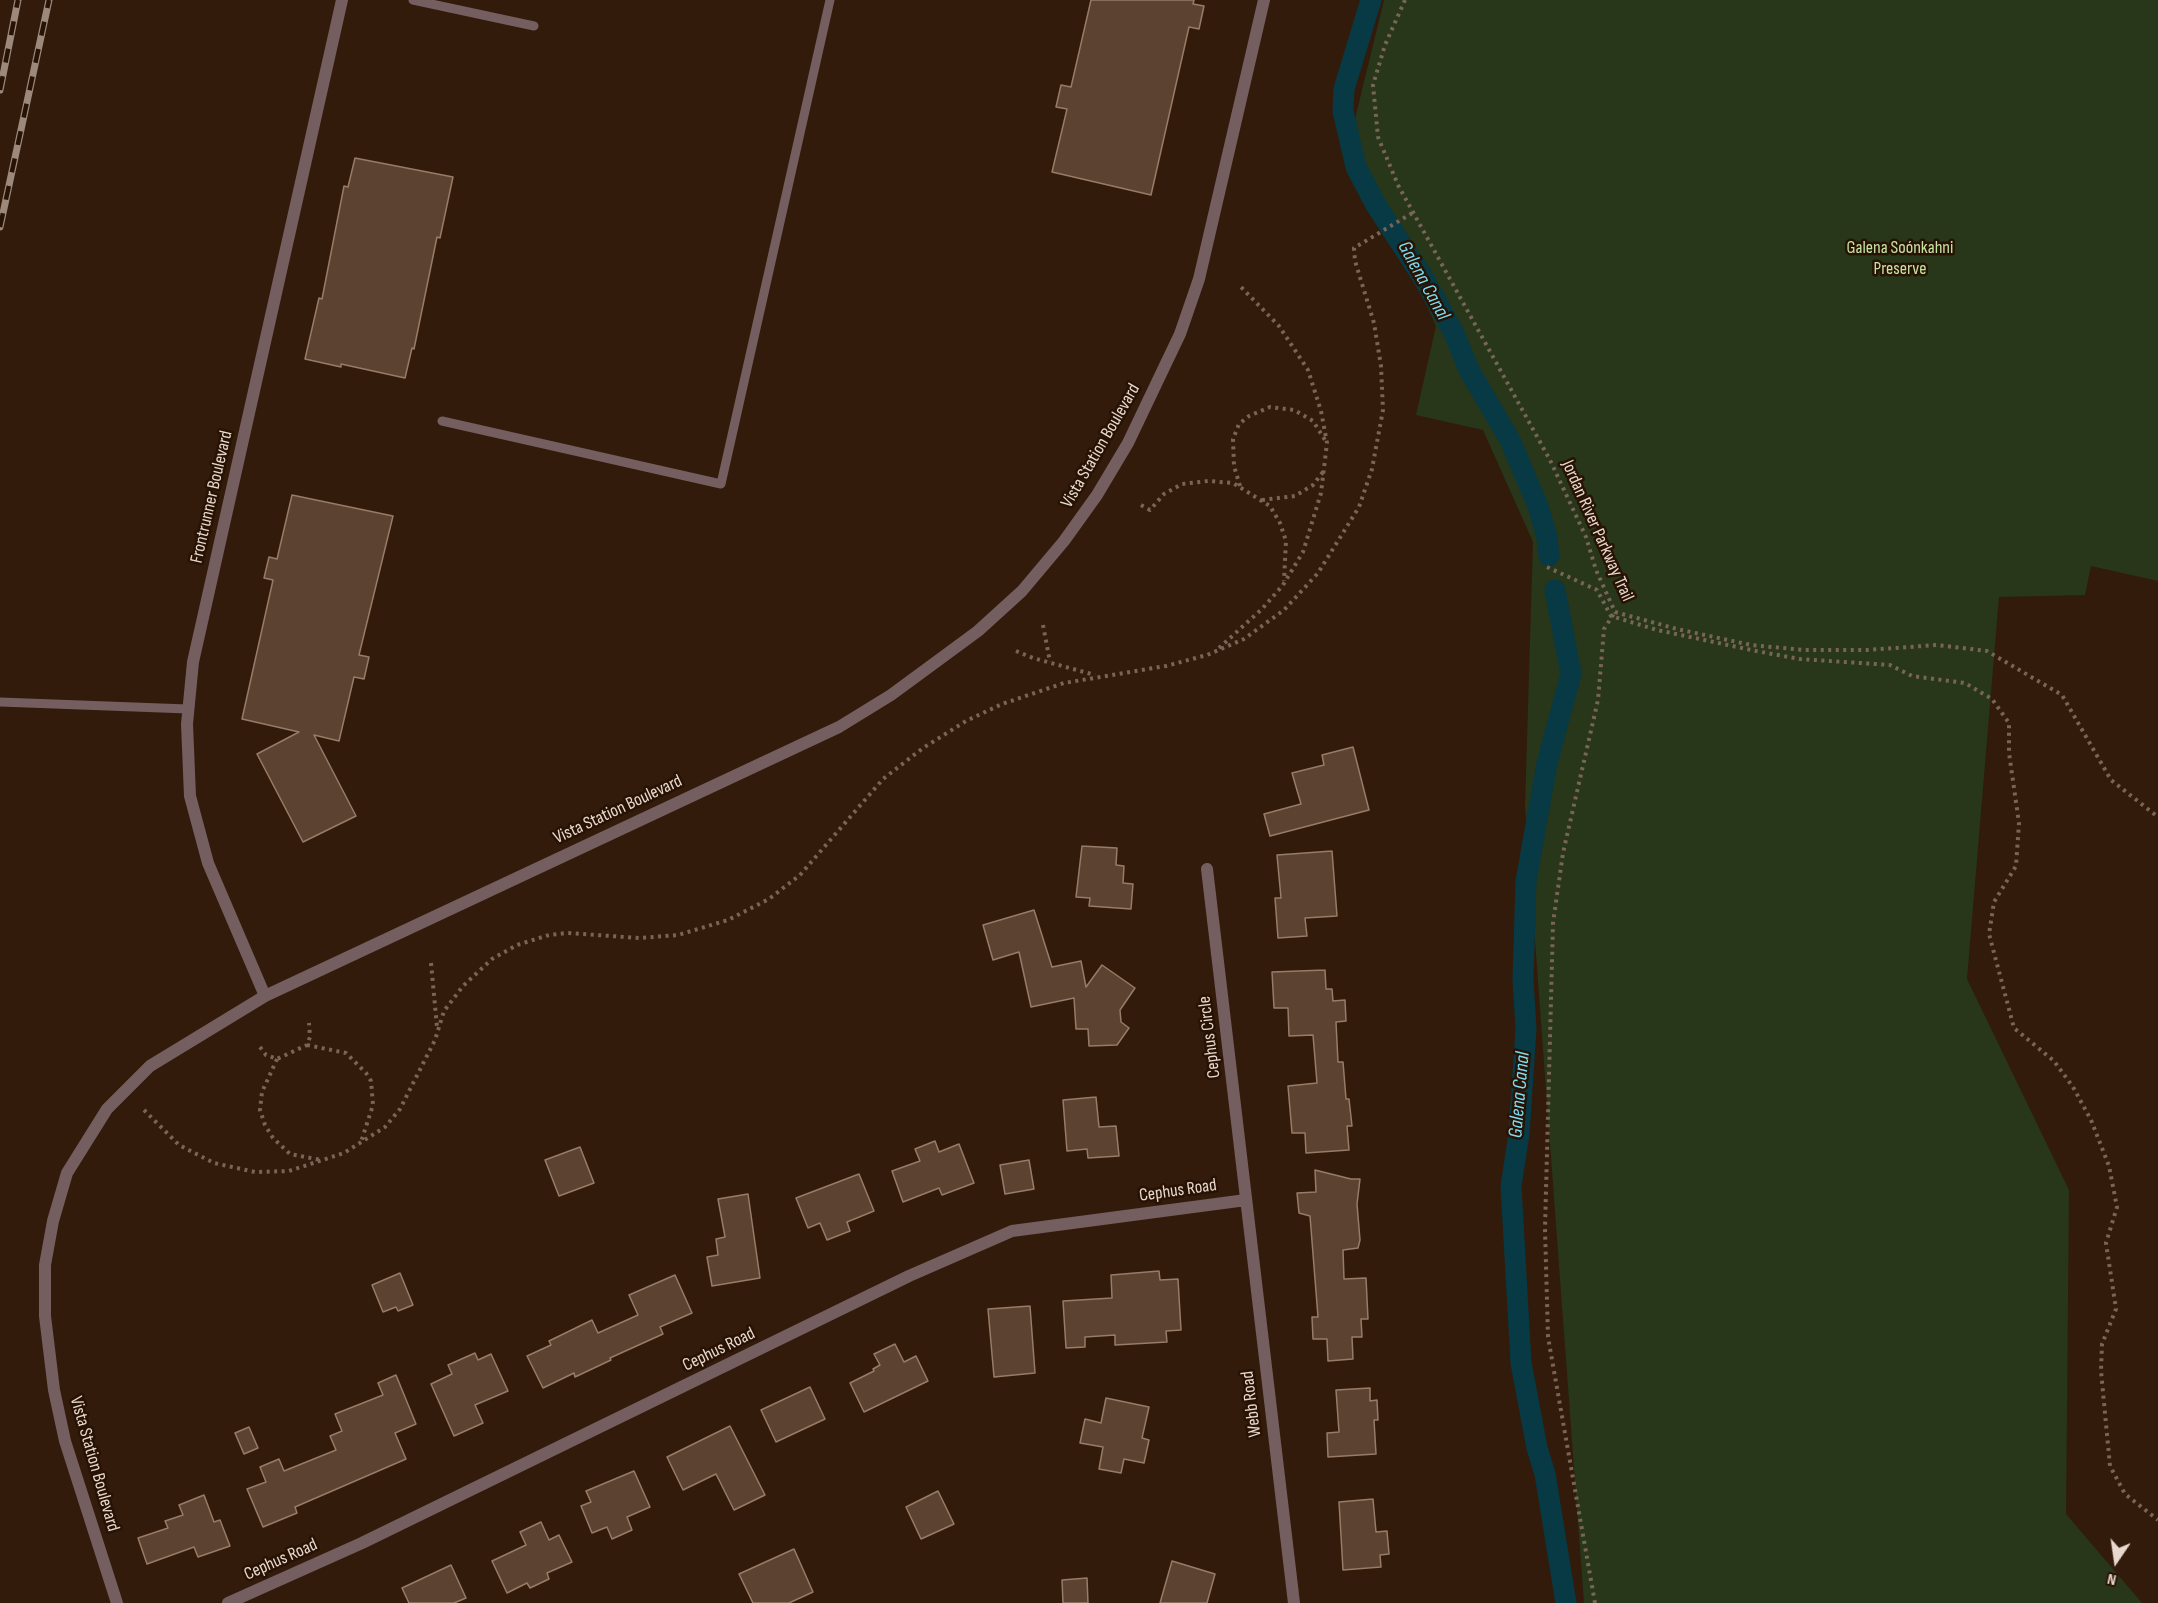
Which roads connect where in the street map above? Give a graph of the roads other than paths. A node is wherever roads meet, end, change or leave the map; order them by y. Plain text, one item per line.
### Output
1 (342, 0) edge
2 (413, 0) edge
3 (830, 0) edge
4 (1264, 0) edge
5 (534, 26) dead end
6 (442, 421) dead end
7 (0, 702) edge
8 (188, 709) junction
9 (1207, 869) dead end
10 (265, 996) junction
11 (1246, 1200) junction
12 (117, 1603) edge
13 (228, 1603) edge
14 (1294, 1603) edge

1 - 8 street, Frontrunner Boulevard
2 - 5 lane
3 - 6 lane
4 - 10 street, Vista Station Boulevard
7 - 8 lane
8 - 10 street, Frontrunner Boulevard
9 - 11 street, Cephus Circle
10 - 12 street, Vista Station Boulevard
11 - 13 street, Cephus Road
11 - 14 street, Webb Road

